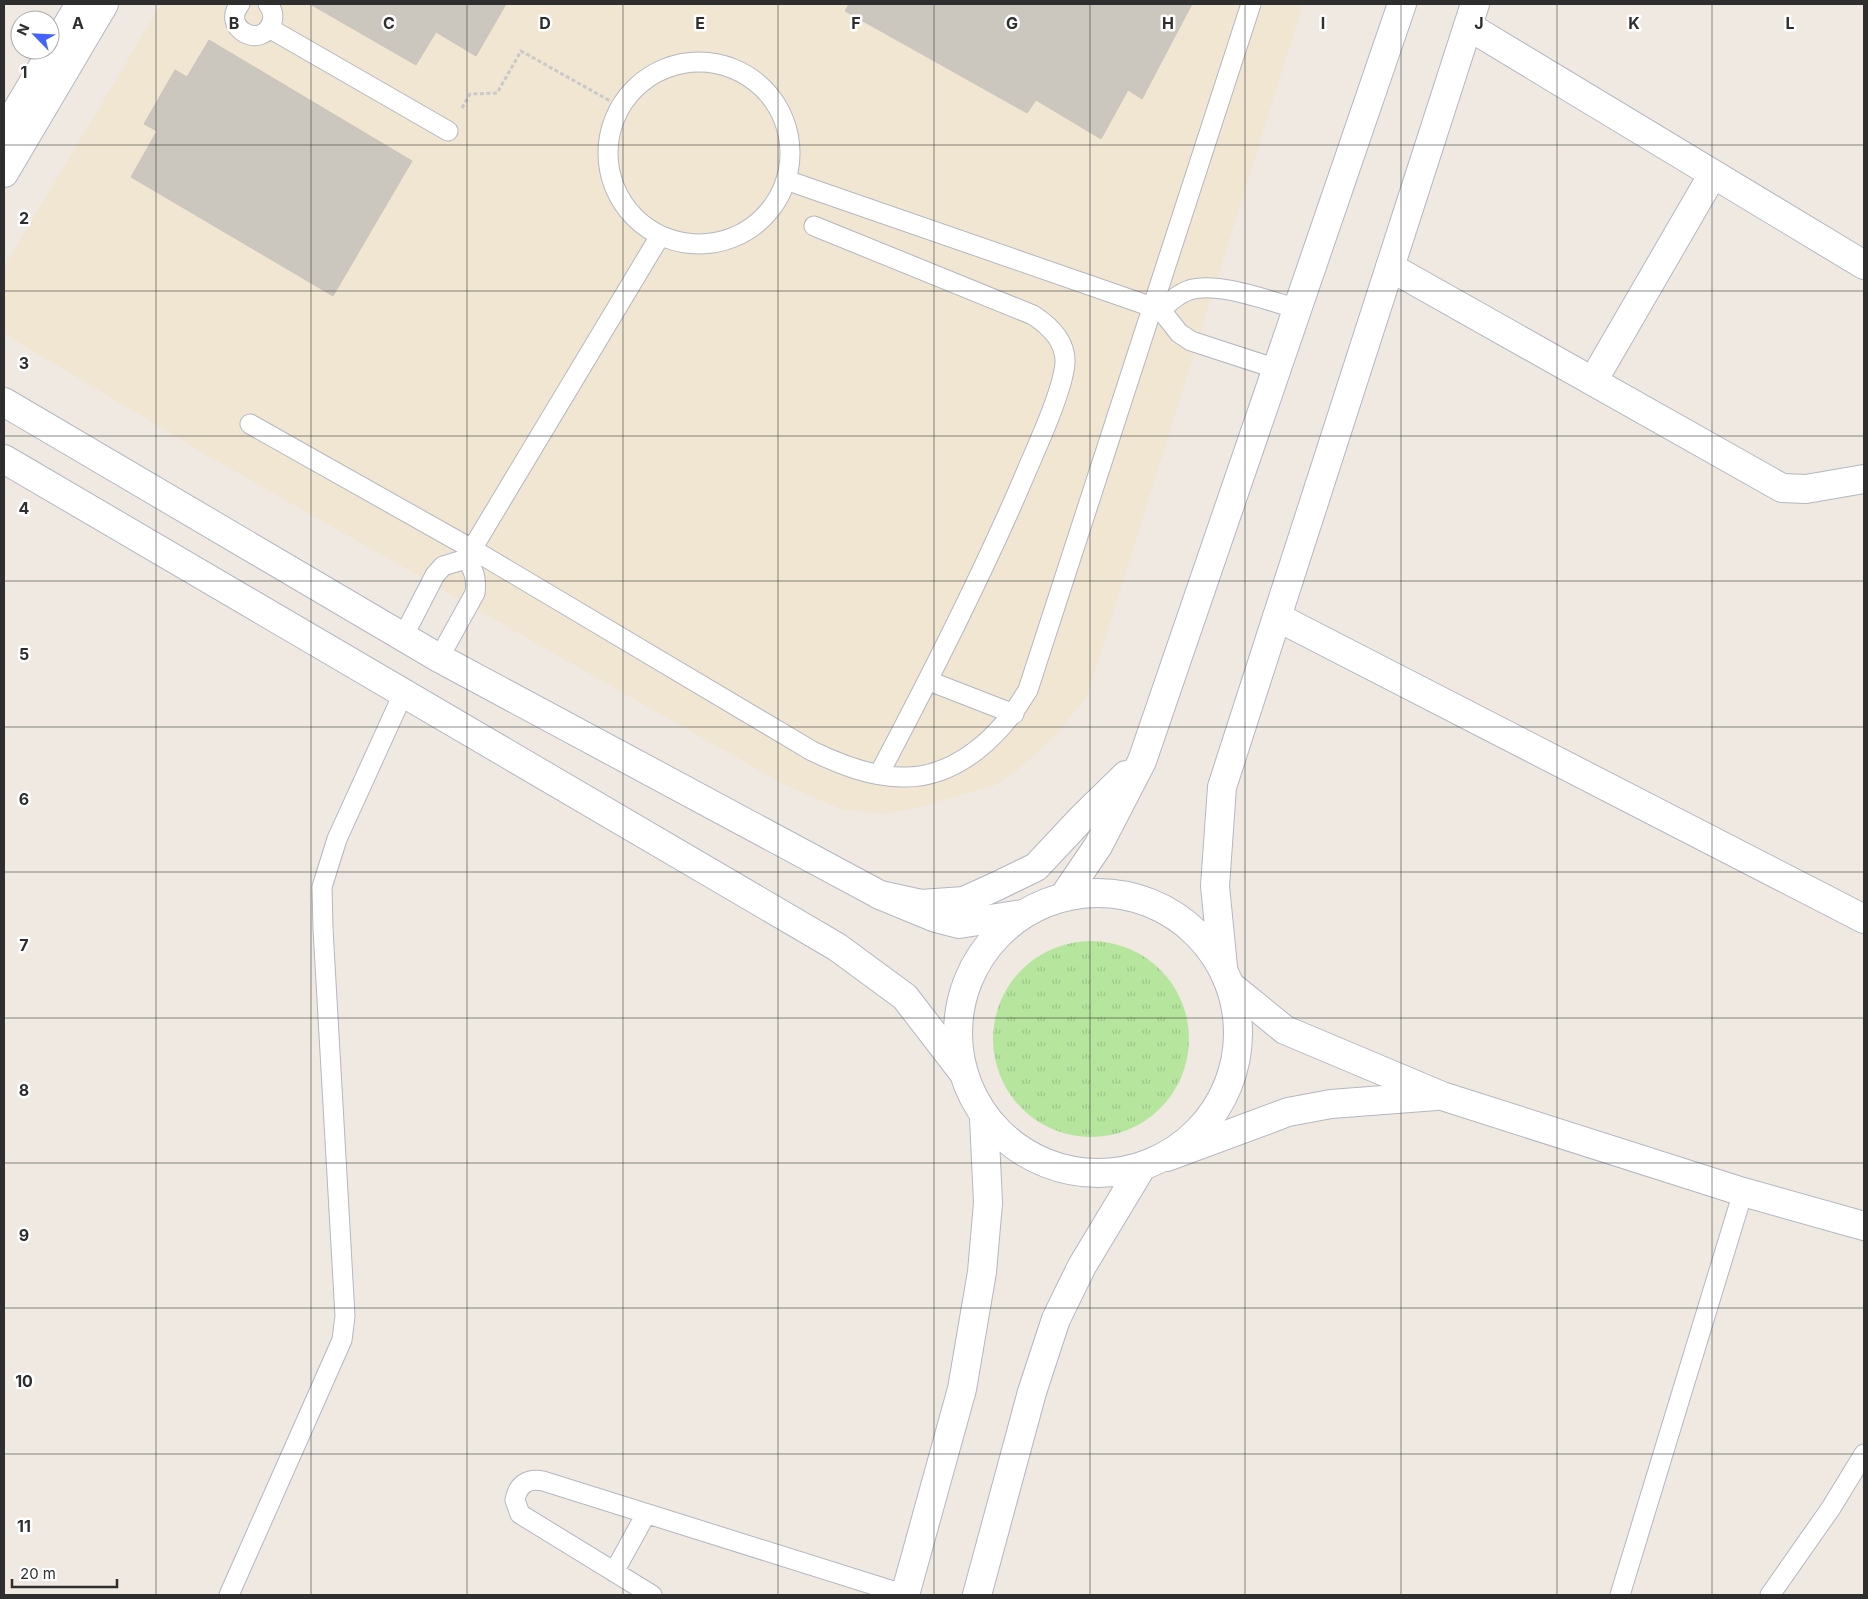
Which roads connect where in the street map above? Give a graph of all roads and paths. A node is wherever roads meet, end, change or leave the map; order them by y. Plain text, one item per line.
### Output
1 (80, 4) edge
2 (104, 4) edge
3 (240, 4) edge
4 (268, 4) edge
5 (1251, 4) edge
6 (1402, 4) edge
7 (1472, 15) edge
8 (269, 28) junction
9 (621, 107) junction
10 (448, 131) joint
11 (4, 132) edge
12 (4, 173) edge
13 (1713, 174) junction
14 (786, 180) junction
15 (814, 226) dead end
16 (660, 236) junction
17 (1864, 265) edge
18 (1390, 266) junction
19 (1157, 309) junction
20 (1298, 309) junction
21 (1277, 369) junction
22 (1593, 381) junction
23 (4, 402) edge
24 (250, 424) dead end
25 (4, 459) edge
26 (1864, 479) edge
27 (469, 554) junction
28 (1277, 617) junction
29 (403, 637) junction
30 (439, 658) junction
31 (929, 681) junction
32 (403, 694) junction
33 (1014, 714) junction
34 (1142, 761) junction
35 (879, 774) junction
36 (880, 895) junction
37 (1064, 896) junction
38 (1023, 914) junction
39 (1864, 919) edge
40 (1227, 977) junction
41 (962, 1071) junction
42 (1442, 1096) junction
43 (984, 1118) junction
44 (1167, 1157) junction
45 (1141, 1168) junction
46 (1743, 1192) junction
47 (1864, 1226) edge
48 (1864, 1454) edge
49 (646, 1514) junction
50 (614, 1572) junction
51 (229, 1595) edge
52 (652, 1595) edge
53 (906, 1595) edge
54 (977, 1595) edge
55 (1620, 1595) edge
56 (1770, 1595) edge

1 - 11 street
2 - 12 street
3 - 8 lane
4 - 8 lane
5 - 19 lane
6 - 20 street
7 - 13 street
7 - 18 street
8 - 10 lane
9 - 10 path
9 - 14 lane
9 - 16 lane
13 - 17 street
13 - 22 street
14 - 16 lane
14 - 19 lane
15 - 31 lane
16 - 27 lane
18 - 22 street
18 - 28 street
19 - 20 lane
19 - 21 lane
19 - 33 lane
20 - 21 street
21 - 34 street
22 - 26 street
23 - 29 street
24 - 27 lane
25 - 32 street
27 - 29 lane
27 - 30 lane
27 - 35 lane
28 - 39 street
28 - 40 street
29 - 30 street
30 - 36 street
31 - 33 lane
31 - 35 lane
32 - 41 street
32 - 51 lane
33 - 35 lane
34 - 36 street
34 - 37 street
36 - 38 street
37 - 38 street
37 - 40 street
38 - 41 street
40 - 42 street
40 - 44 street
41 - 43 street
42 - 44 street
42 - 46 street
43 - 45 street
43 - 53 street
44 - 45 street
45 - 54 street
46 - 47 street
46 - 55 lane
48 - 56 lane
49 - 50 lane
49 - 50 lane
49 - 53 lane
50 - 52 lane

